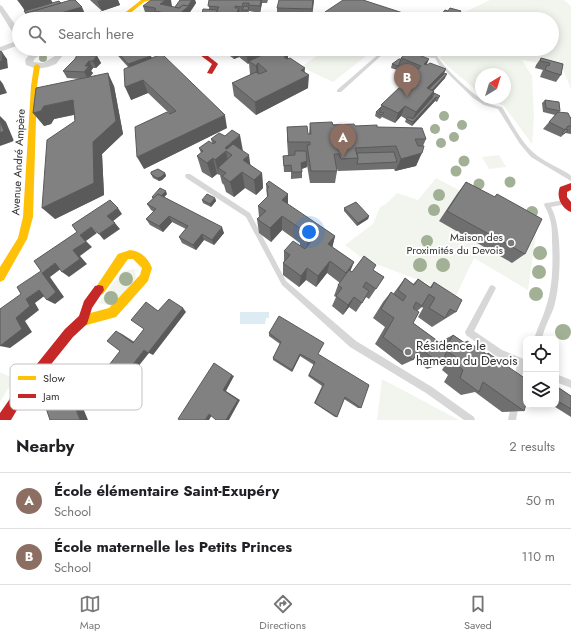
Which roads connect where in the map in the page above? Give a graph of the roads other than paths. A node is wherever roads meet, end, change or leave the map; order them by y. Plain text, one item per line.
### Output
1 (145, 0) edge
2 (0, 7) edge
3 (129, 12) edge
4 (12, 25) edge
5 (12, 45) edge
6 (0, 50) edge
7 (30, 56) edge
8 (58, 56) edge
9 (204, 56) edge
10 (380, 56) edge
11 (427, 56) edge
12 (37, 66) junction
13 (210, 73) dead end
14 (339, 91) dead end
15 (188, 176) dead end
16 (571, 179) edge
17 (571, 186) edge
18 (569, 206) edge
19 (0, 277) edge
20 (492, 288) dead end
21 (83, 320) junction
22 (539, 336) edge
23 (523, 363) edge
24 (44, 364) edge
25 (559, 379) edge
26 (571, 384) edge
27 (10, 409) edge
28 (3, 420) edge
29 (472, 420) edge
30 (512, 420) edge

1 - 3 street
2 - 4 street
5 - 6 street
7 - 12 street
8 - 12 street
9 - 13 street
10 - 14 lane
11 - 16 lane
12 - 19 street, Avenue André Ampère
15 - 29 lane
17 - 18 street
18 - 22 lane
20 - 23 lane
21 - 21 street
21 - 24 street
23 - 30 lane
25 - 26 lane
27 - 28 street

